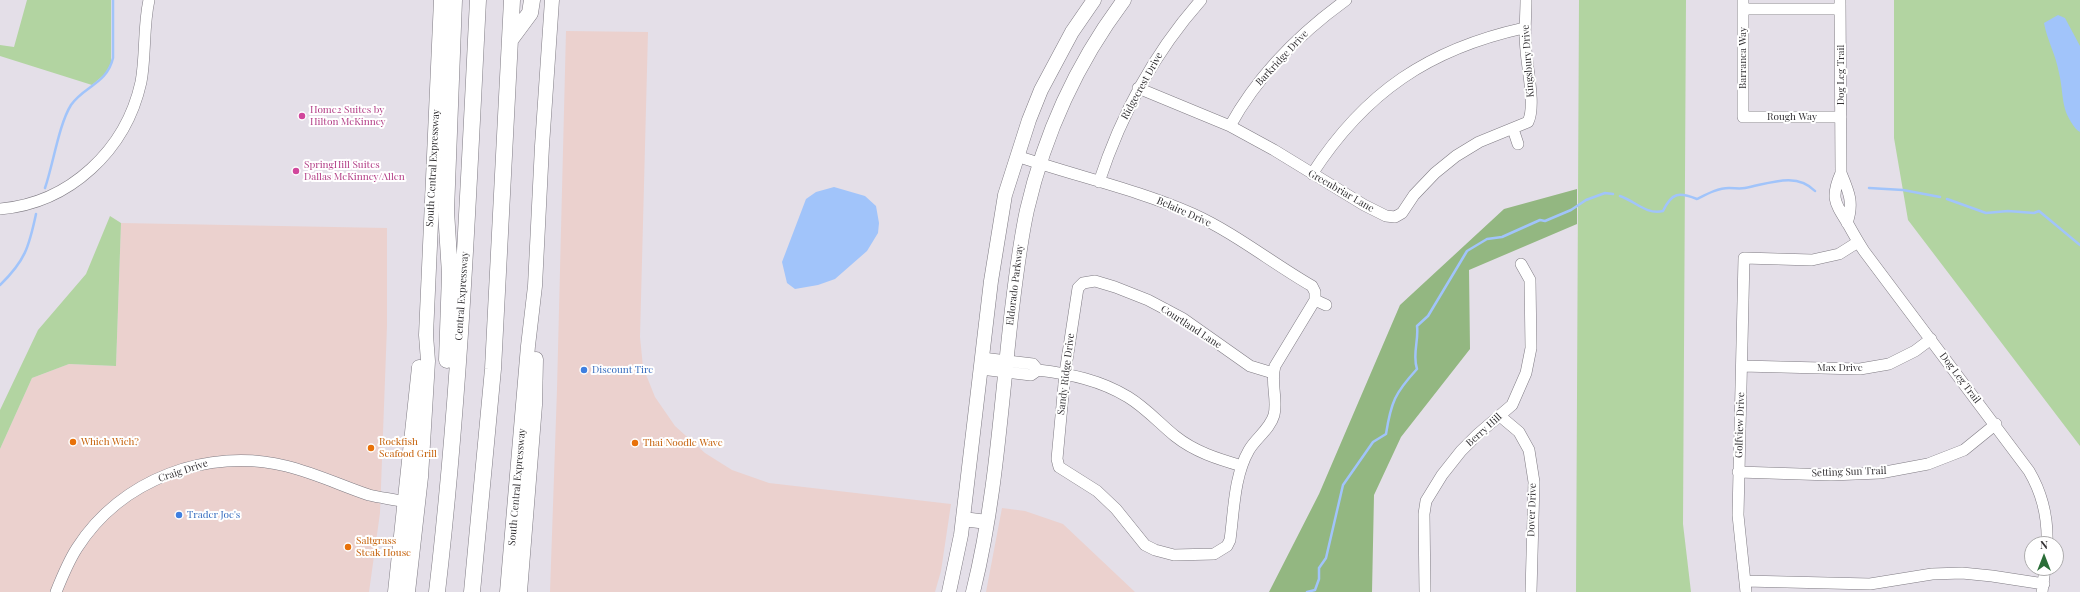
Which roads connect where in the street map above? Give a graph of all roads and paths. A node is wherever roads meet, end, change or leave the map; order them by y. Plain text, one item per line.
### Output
1 (149, 0) edge
2 (441, 0) edge
3 (454, 0) edge
4 (478, 0) edge
5 (512, 0) edge
6 (532, 0) edge
7 (552, 0) edge
8 (1094, 0) edge
9 (1124, 0) edge
10 (1201, 0) edge
11 (1346, 0) edge
12 (1526, 0) edge
13 (1743, 4) edge
14 (1840, 5) edge
15 (1524, 28) junction
16 (1072, 32) junction
17 (510, 40) junction
18 (1092, 46) junction
19 (1138, 88) junction
20 (1743, 117) joint
21 (1841, 117) junction
22 (1528, 122) joint
23 (1230, 126) junction
24 (1513, 129) junction
25 (1518, 144) dead end
26 (1017, 156) junction
27 (1040, 164) junction
28 (1841, 173) junction
29 (1312, 174) junction
30 (1099, 182) junction
31 (0, 210) edge
32 (1847, 223) junction
33 (1858, 242) junction
34 (1521, 264) dead end
35 (1083, 283) joint
36 (535, 286) junction
37 (1315, 300) junction
38 (1326, 305) dead end
39 (426, 335) junction
40 (1931, 339) junction
41 (981, 364) junction
42 (1005, 366) junction
43 (1742, 366) junction
44 (1065, 374) junction
45 (1273, 374) junction
46 (1500, 416) junction
47 (1996, 424) junction
48 (452, 446) junction
49 (1242, 466) junction
50 (1738, 472) junction
51 (405, 502) junction
52 (963, 519) junction
53 (987, 522) junction
54 (961, 535) junction
55 (2047, 536) edge
56 (2044, 576) edge
57 (1745, 586) edge
58 (2043, 588) edge
59 (56, 592) edge
60 (395, 592) edge
61 (408, 592) edge
62 (437, 592) edge
63 (472, 592) edge
64 (507, 592) edge
65 (520, 592) edge
66 (949, 592) edge
67 (956, 592) edge
68 (973, 592) edge
69 (1425, 592) edge
70 (1531, 592) edge

1 - 31 street
2 - 39 main road, South Central Expressway
3 - 48 highway
4 - 48 highway, Central Expressway
5 - 17 highway
6 - 17 highway
7 - 36 main road, South Central Expressway
8 - 16 main road
9 - 18 main road, Eldorado Parkway
10 - 19 street, Ridgecrest Drive
11 - 23 street, Barkridge Drive
12 - 15 street, Kingsbury Drive
13 - 14 street
13 - 20 street, Barranca Way
14 - 21 street, Dog Leg Trail
15 - 22 street, Kingsbury Drive
15 - 29 street
16 - 18 main road
16 - 26 main road
17 - 63 highway
18 - 27 main road, Eldorado Parkway
19 - 23 street, Greenbriar Lane
19 - 30 street, Ridgecrest Drive
20 - 21 street, Rough Way
21 - 28 street, Dog Leg Trail
22 - 24 street, Greenbriar Lane
23 - 29 street, Greenbriar Lane
24 - 25 street
24 - 29 street, Greenbriar Lane
26 - 27 street, Belaire Drive
26 - 41 main road
27 - 30 street, Belaire Drive
27 - 42 main road, Eldorado Parkway
28 - 32 street, Dog Leg Trail
28 - 32 street, Dog Leg Trail
30 - 37 street, Belaire Drive
32 - 33 street, Dog Leg Trail
33 - 40 street, Dog Leg Trail
33 - 43 street, Golfview Drive
34 - 46 street, Berry Hill
35 - 44 street, Sandy Ridge Drive
35 - 45 street, Courtland Lane
36 - 64 main road, South Central Expressway
36 - 65 main road, South Central Expressway
37 - 38 street
37 - 45 street
39 - 51 main road, South Central Expressway
39 - 61 main road, South Central Expressway
40 - 43 street, Max Drive
40 - 47 street, Dog Leg Trail
41 - 42 street
41 - 52 main road
42 - 44 street
42 - 53 main road, Eldorado Parkway
43 - 50 street, Golfview Drive
44 - 49 street
44 - 49 street, Sandy Ridge Drive
45 - 49 street
46 - 69 street, Berry Hill
46 - 70 street, Dover Drive
47 - 50 street, Setting Sun Trail
47 - 55 street, Dog Leg Trail
48 - 62 highway, Central Expressway
50 - 57 street, Golfview Drive
51 - 59 street, Craig Drive
51 - 60 main road, South Central Expressway
52 - 53 main road
52 - 54 main road
53 - 68 main road, Eldorado Parkway
54 - 66 main road
54 - 67 main road
56 - 58 street
57 - 58 street

